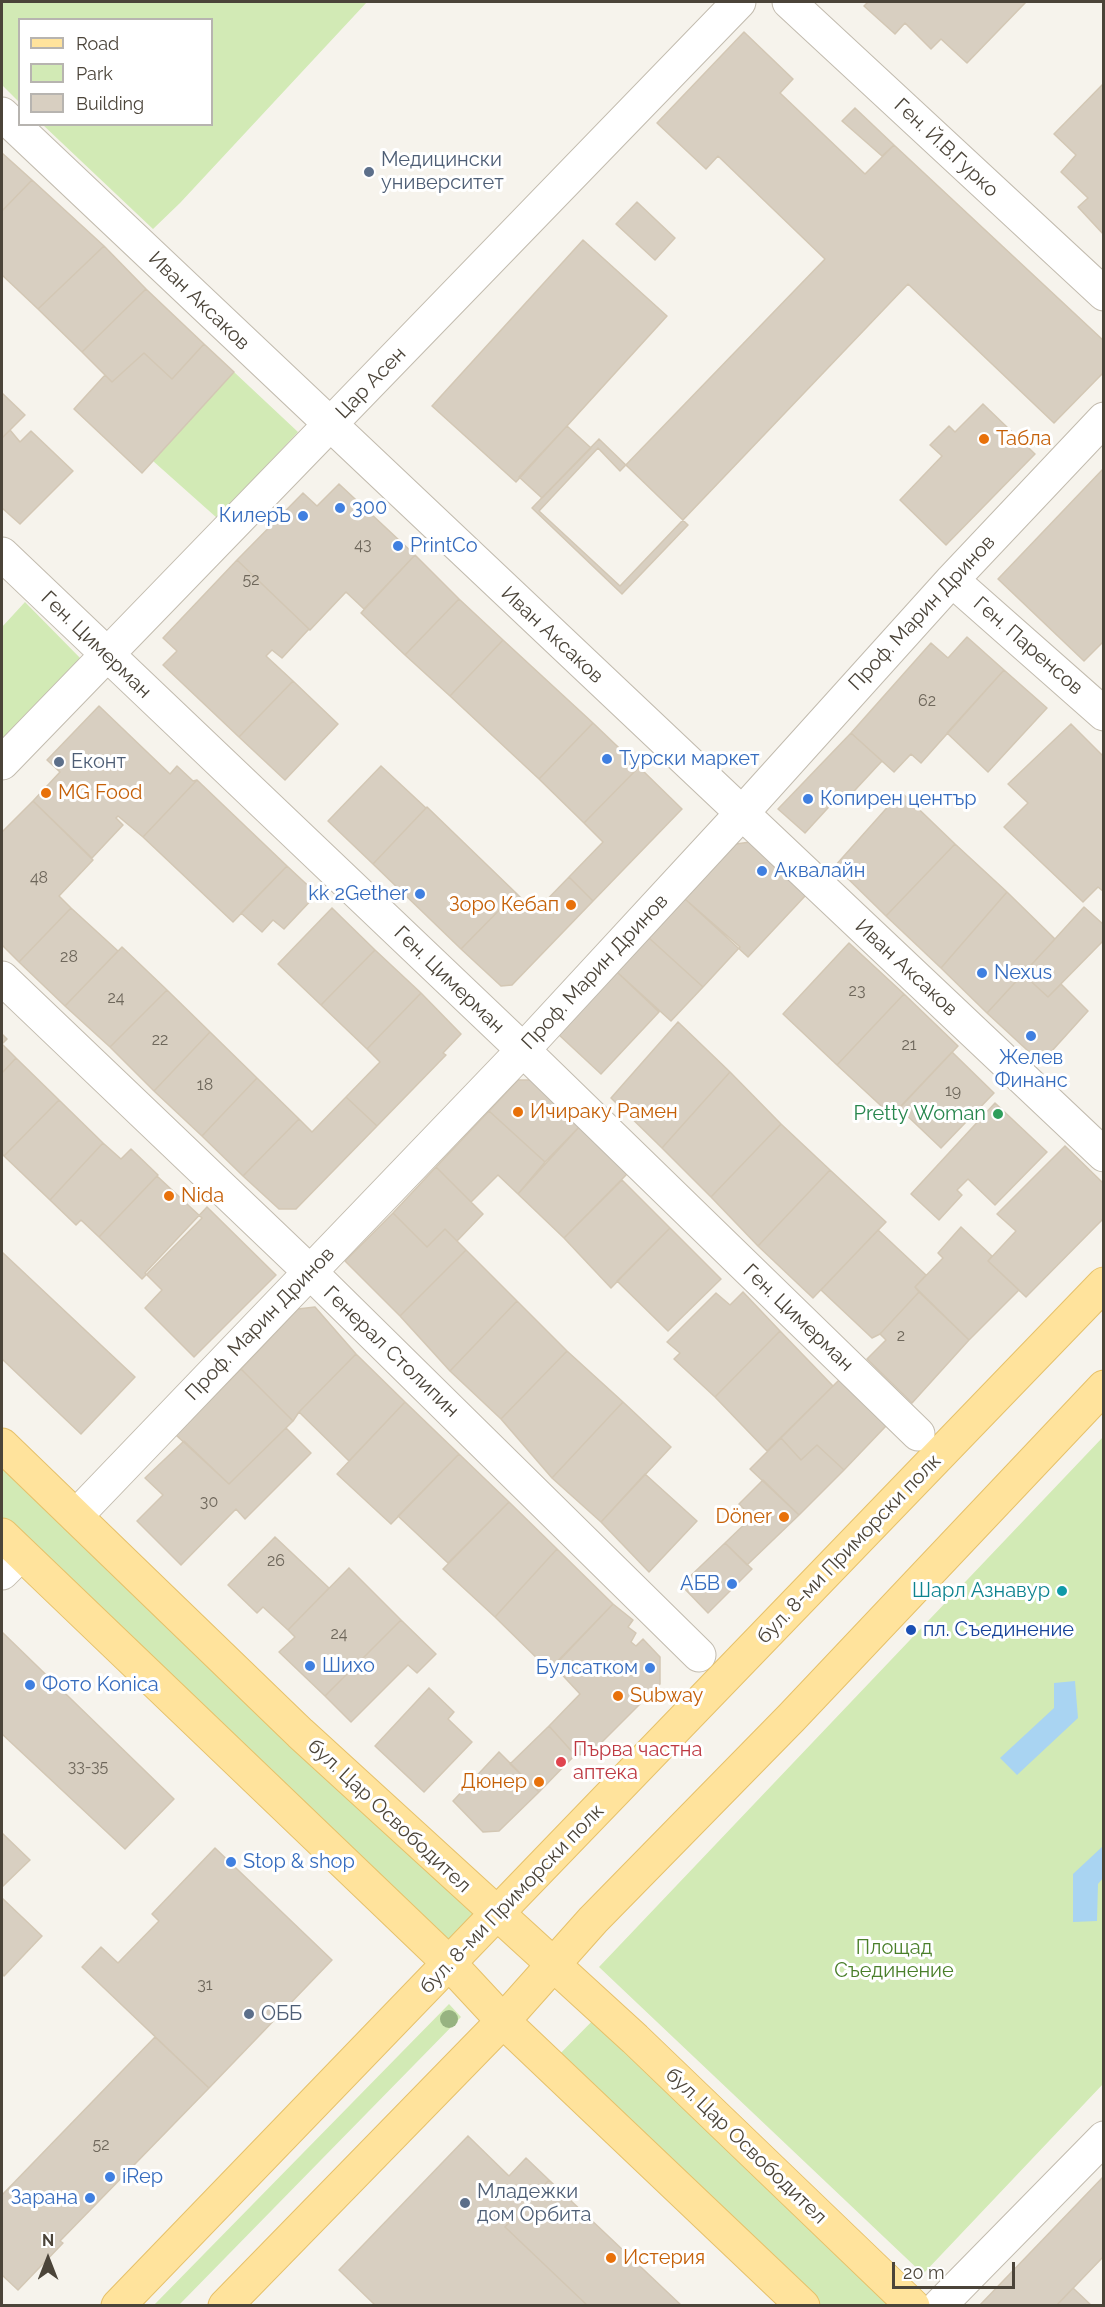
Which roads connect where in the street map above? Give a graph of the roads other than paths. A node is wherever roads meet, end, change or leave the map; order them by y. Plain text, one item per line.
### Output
1 (739, 2) edge
2 (789, 2) edge
3 (2, 114) edge
4 (1104, 294) edge
5 (1104, 419) edge
6 (329, 425) junction
7 (2, 554) edge
8 (952, 580) junction
9 (106, 654) junction
10 (1104, 714) edge
11 (2, 763) edge
12 (742, 813) junction
13 (2, 978) edge
14 (523, 1050) junction
15 (1104, 1155) edge
16 (310, 1272) junction
17 (1104, 1284) edge
18 (1104, 1387) edge
19 (918, 1434) dead end
20 (2, 1445) edge
21 (76, 1516) junction
22 (8, 1554) edge
23 (699, 1655) dead end
24 (497, 1915) junction
25 (450, 1964) junction
26 (554, 1965) junction
27 (503, 2021) junction
28 (1104, 2138) edge
29 (118, 2306) edge
30 (225, 2306) edge
31 (803, 2306) edge
32 (913, 2306) edge
33 (939, 2306) edge

1 - 6 street, Цар Асен
2 - 4 street, Ген. Й.В.Гурко
3 - 6 street, Иван Аксаков
5 - 8 street, Проф. Марин Дринов
6 - 9 street, Цар Асен
6 - 12 street, Иван Аксаков
7 - 9 street, Ген. Цимерман
8 - 10 street, Ген. Паренсов
8 - 12 street, Проф. Марин Дринов
9 - 11 street, Цар Асен
9 - 14 street, Ген. Цимерман
12 - 14 street, Проф. Марин Дринов
12 - 15 street, Иван Аксаков
13 - 16 street, Генерал Столипин
14 - 16 street, Проф. Марин Дринов
14 - 19 street, Ген. Цимерман
16 - 21 street, Проф. Марин Дринов
16 - 23 street, Генерал Столипин
17 - 24 main road, бул. 8-ми Приморски полк
18 - 26 main road
20 - 21 main road, бул. Цар Освободител
21 - 24 main road, бул. Цар Освободител
22 - 25 main road
24 - 25 main road, бул. 8-ми Приморски полк
24 - 26 main road, бул. Цар Освободител
25 - 27 main road
25 - 29 main road, бул. 8-ми Приморски полк
26 - 27 main road
26 - 32 main road, бул. Цар Освободител
27 - 30 main road
27 - 31 main road
28 - 33 street

